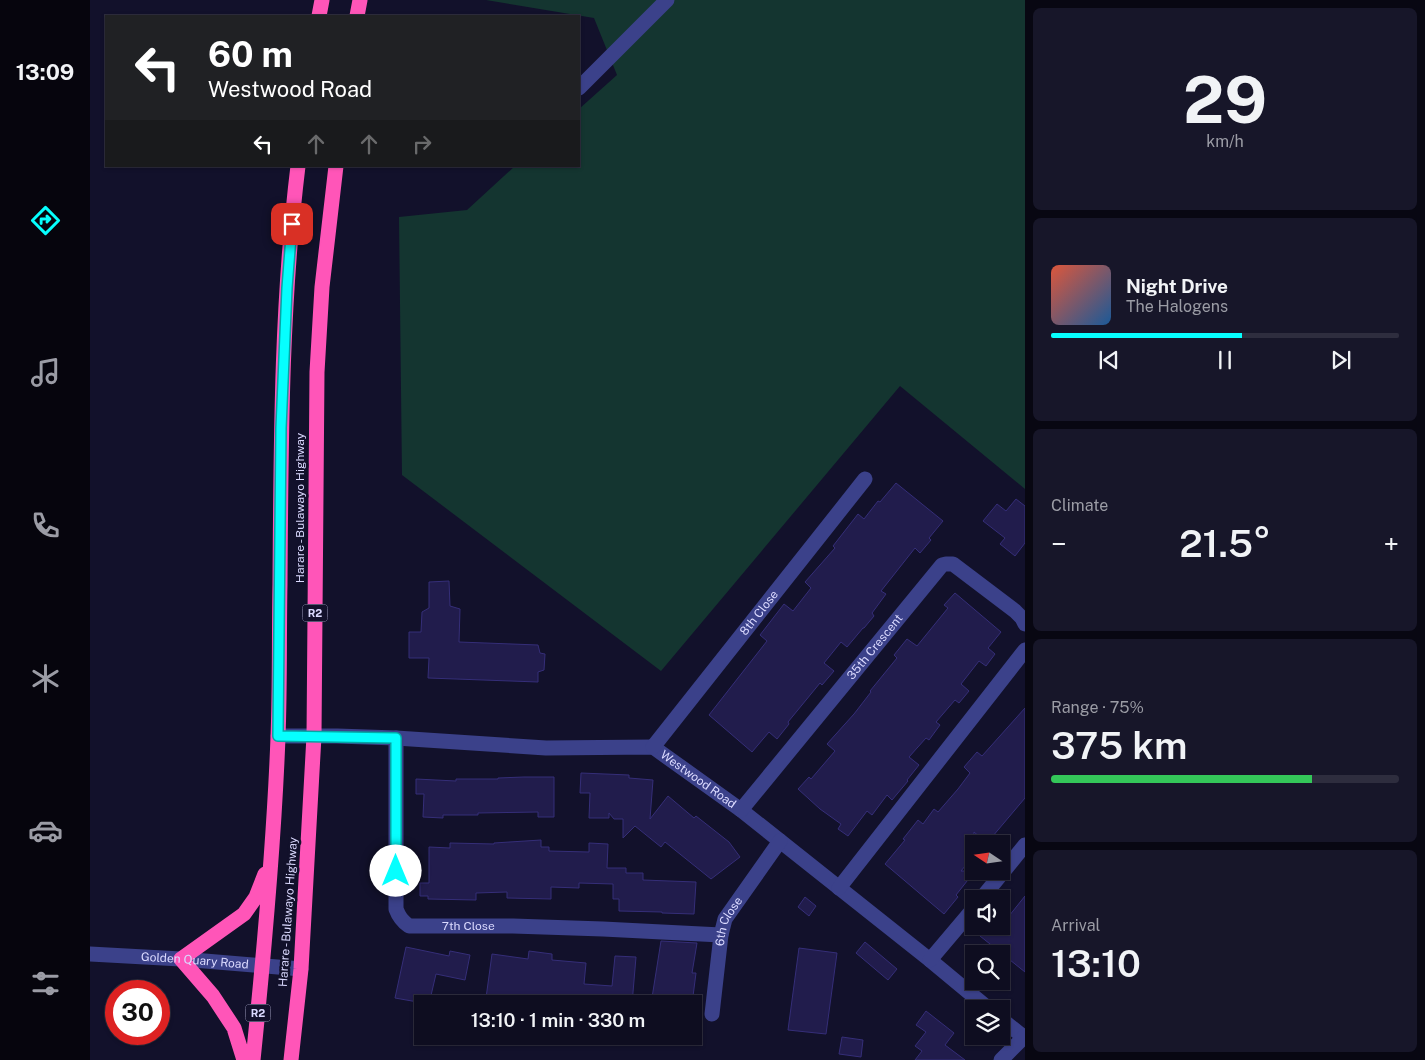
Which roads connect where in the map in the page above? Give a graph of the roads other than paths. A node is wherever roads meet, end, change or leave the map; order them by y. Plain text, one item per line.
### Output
1 (322, 0) edge
2 (360, 0) edge
3 (667, 0) edge
4 (319, 15) edge
5 (357, 15) edge
6 (580, 87) edge
7 (298, 167) edge
8 (336, 167) edge
9 (865, 479) dead end
10 (1025, 624) edge
11 (1025, 650) edge
12 (278, 736) junction
13 (314, 736) junction
14 (396, 738) junction
15 (653, 747) junction
16 (741, 810) junction
17 (780, 841) junction
18 (1025, 846) edge
19 (270, 861) junction
20 (839, 888) junction
21 (988, 890) edge
22 (965, 919) edge
23 (721, 935) junction
24 (90, 954) edge
25 (181, 959) junction
26 (930, 960) junction
27 (263, 966) junction
28 (300, 969) junction
29 (978, 1000) edge
30 (712, 1014) dead end
31 (1010, 1026) edge
32 (1025, 1037) edge
33 (244, 1060) edge
34 (253, 1060) edge
35 (291, 1060) edge
36 (1001, 1060) edge

1 - 4 highway
2 - 5 highway
3 - 6 street
7 - 12 highway, Harare - Bulawayo Highway / R2
8 - 13 highway, Harare - Bulawayo Highway / R2
9 - 15 street, 8th Close
10 - 16 street, 35th Crescent
11 - 20 street
12 - 13 street, Westwood Road
12 - 19 highway, Harare - Bulawayo Highway / R2
13 - 14 street, Westwood Road
13 - 28 highway, Harare - Bulawayo Highway / R2
14 - 15 street, Westwood Road
14 - 23 street, 7th Close
15 - 16 street, Westwood Road
16 - 17 street, Westwood Road
17 - 20 street, Westwood Road
17 - 23 street, 6th Close
18 - 21 street
19 - 25 highway
19 - 27 highway, Harare - Bulawayo Highway / R2
20 - 26 street, Westwood Road
22 - 26 street
23 - 30 street, 6th Close
24 - 25 street, Golden Quary Road
25 - 27 street, Golden Quary Road
25 - 33 highway
26 - 29 street, Westwood Road
27 - 28 street, Golden Quary Road
27 - 34 highway, Harare - Bulawayo Highway / R2
28 - 35 highway, Harare - Bulawayo Highway / R2
31 - 32 street
32 - 36 street

